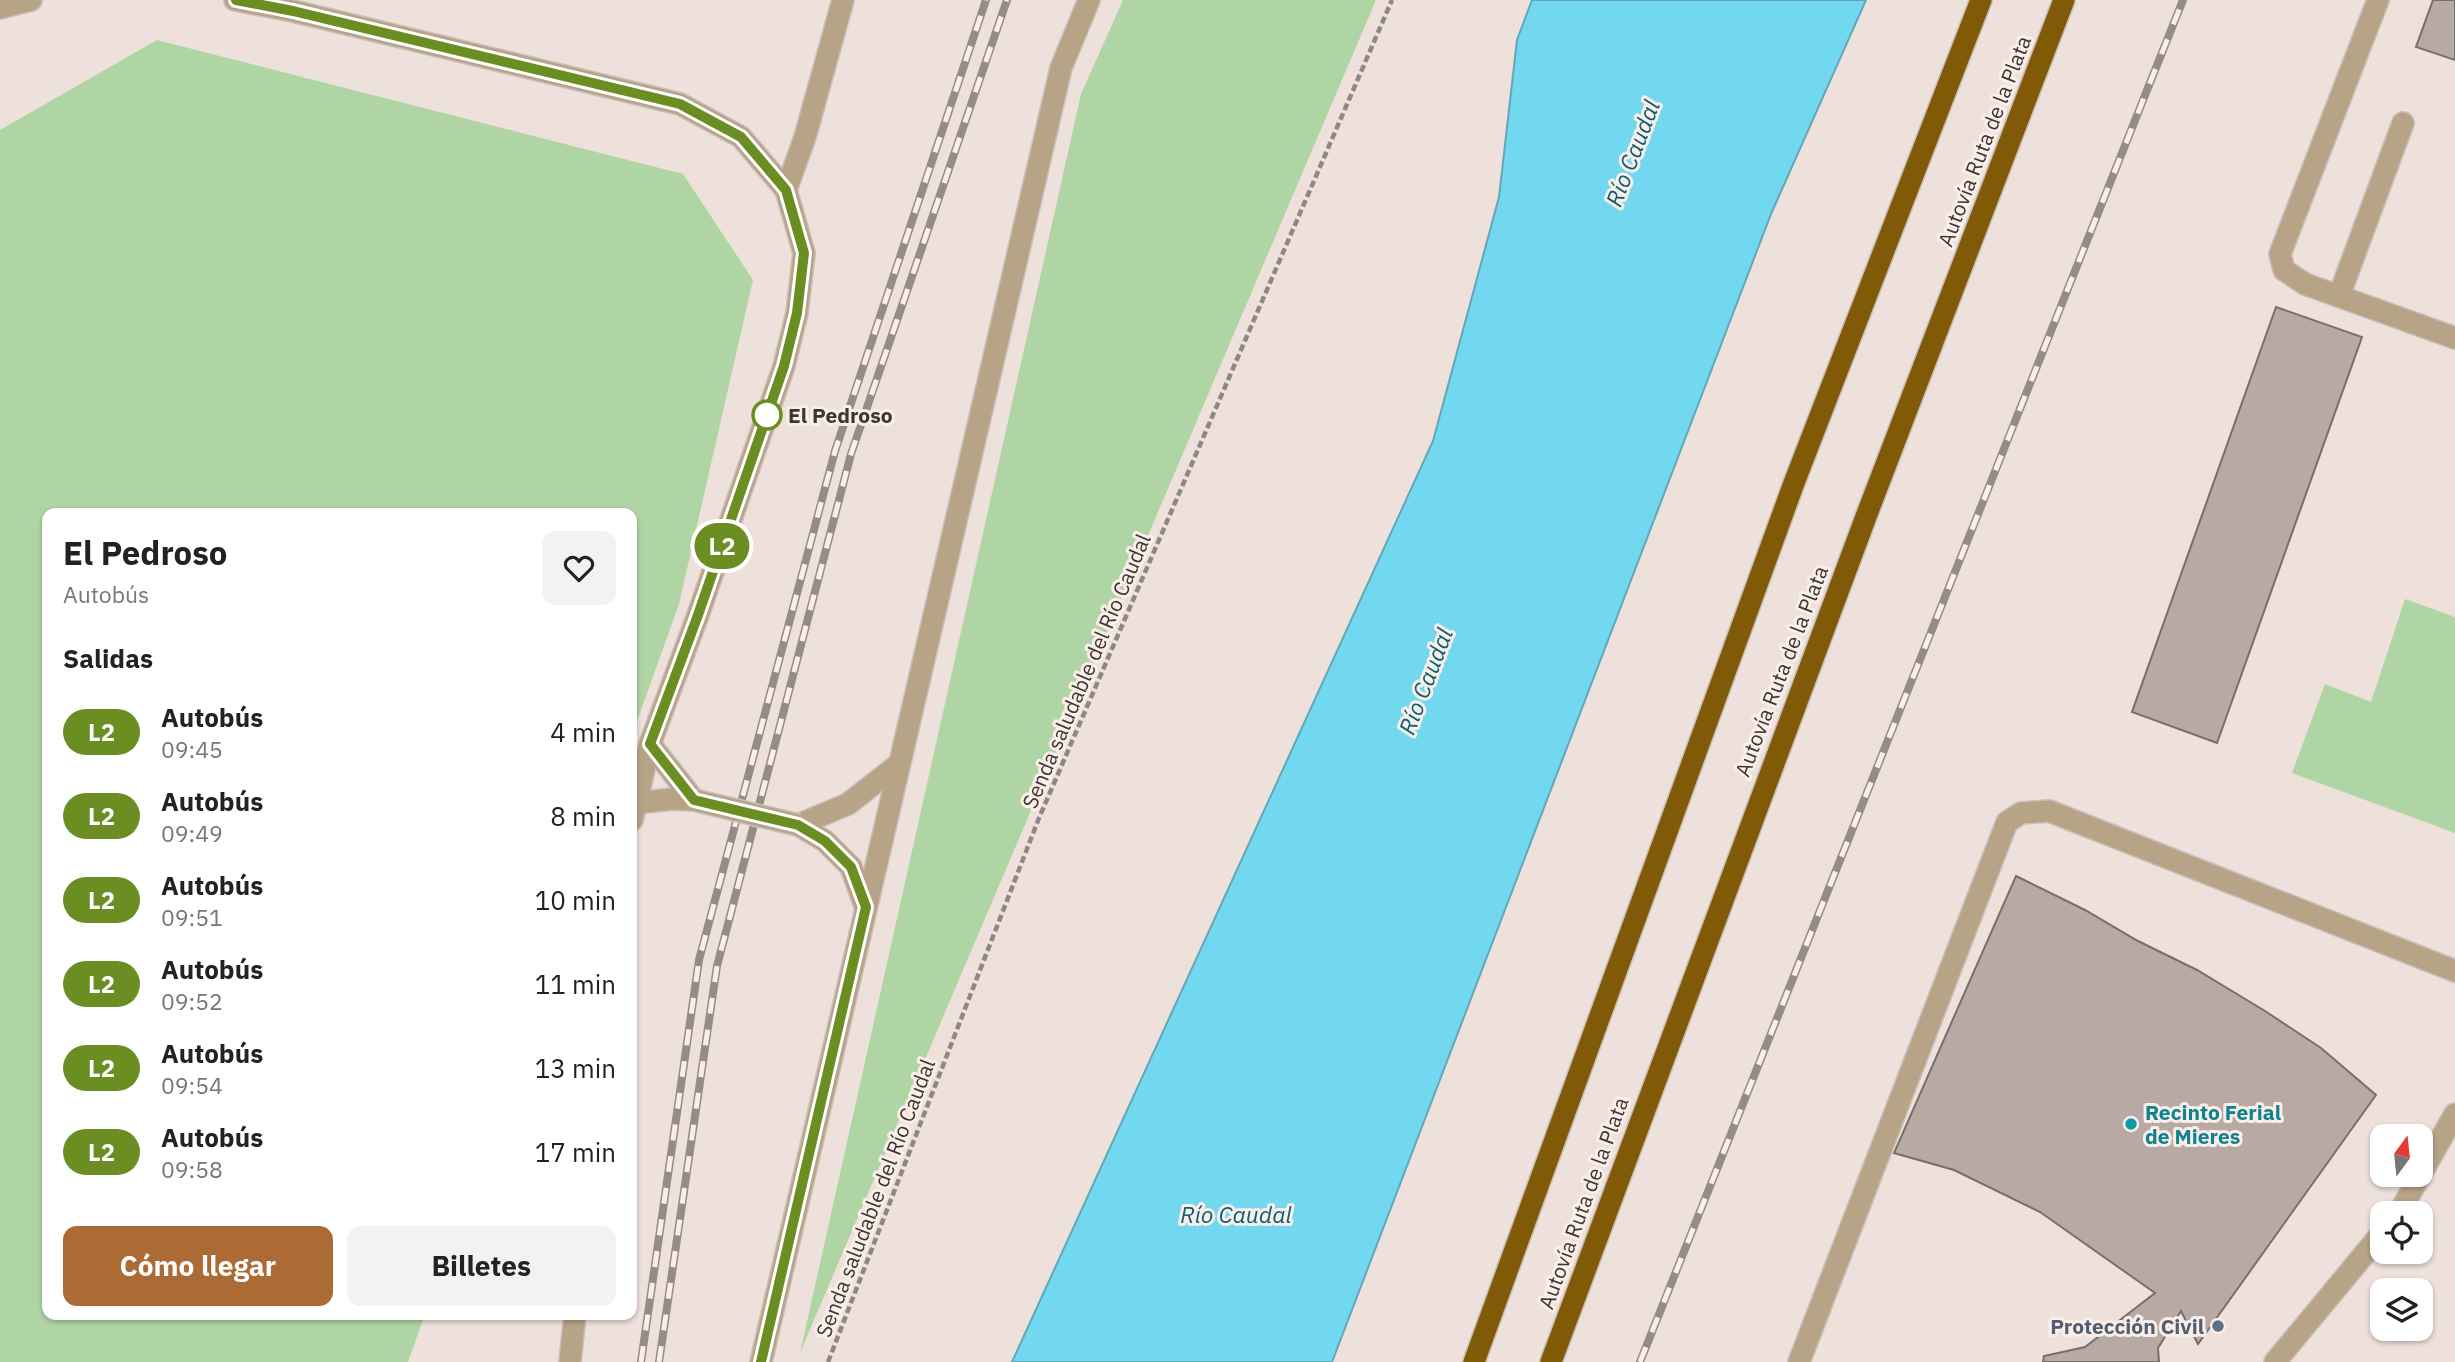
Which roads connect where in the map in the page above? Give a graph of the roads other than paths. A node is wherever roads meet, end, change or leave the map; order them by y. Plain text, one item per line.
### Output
1 (30, 0) edge
2 (236, 0) edge
3 (844, 0) edge
4 (1089, 0) edge
5 (1981, 0) edge
6 (2064, 0) edge
7 (2378, 0) edge
8 (0, 8) edge
9 (2403, 123) dead end
10 (786, 190) junction
11 (2339, 296) junction
12 (2455, 338) edge
13 (650, 744) junction
14 (899, 764) junction
15 (637, 796) edge
16 (694, 800) junction
17 (637, 811) edge
18 (798, 825) junction
19 (866, 907) junction
20 (2455, 971) edge
21 (2455, 1114) edge
22 (2406, 1201) edge
23 (2370, 1247) edge
24 (574, 1320) edge
25 (570, 1362) edge
26 (761, 1362) edge
27 (1474, 1362) edge
28 (1551, 1362) edge
29 (1799, 1362) edge
30 (2275, 1362) edge

1 - 8 street
2 - 10 street
3 - 10 street
4 - 14 street
5 - 27 highway
6 - 28 highway, Autovía Ruta de la Plata
7 - 11 street
9 - 11 street
10 - 13 street
11 - 12 street
13 - 15 street
13 - 16 street
14 - 18 street
14 - 19 street
16 - 17 street
16 - 18 street, bridge
18 - 19 street
19 - 26 street
20 - 29 street
21 - 22 street
23 - 30 street
24 - 25 street

